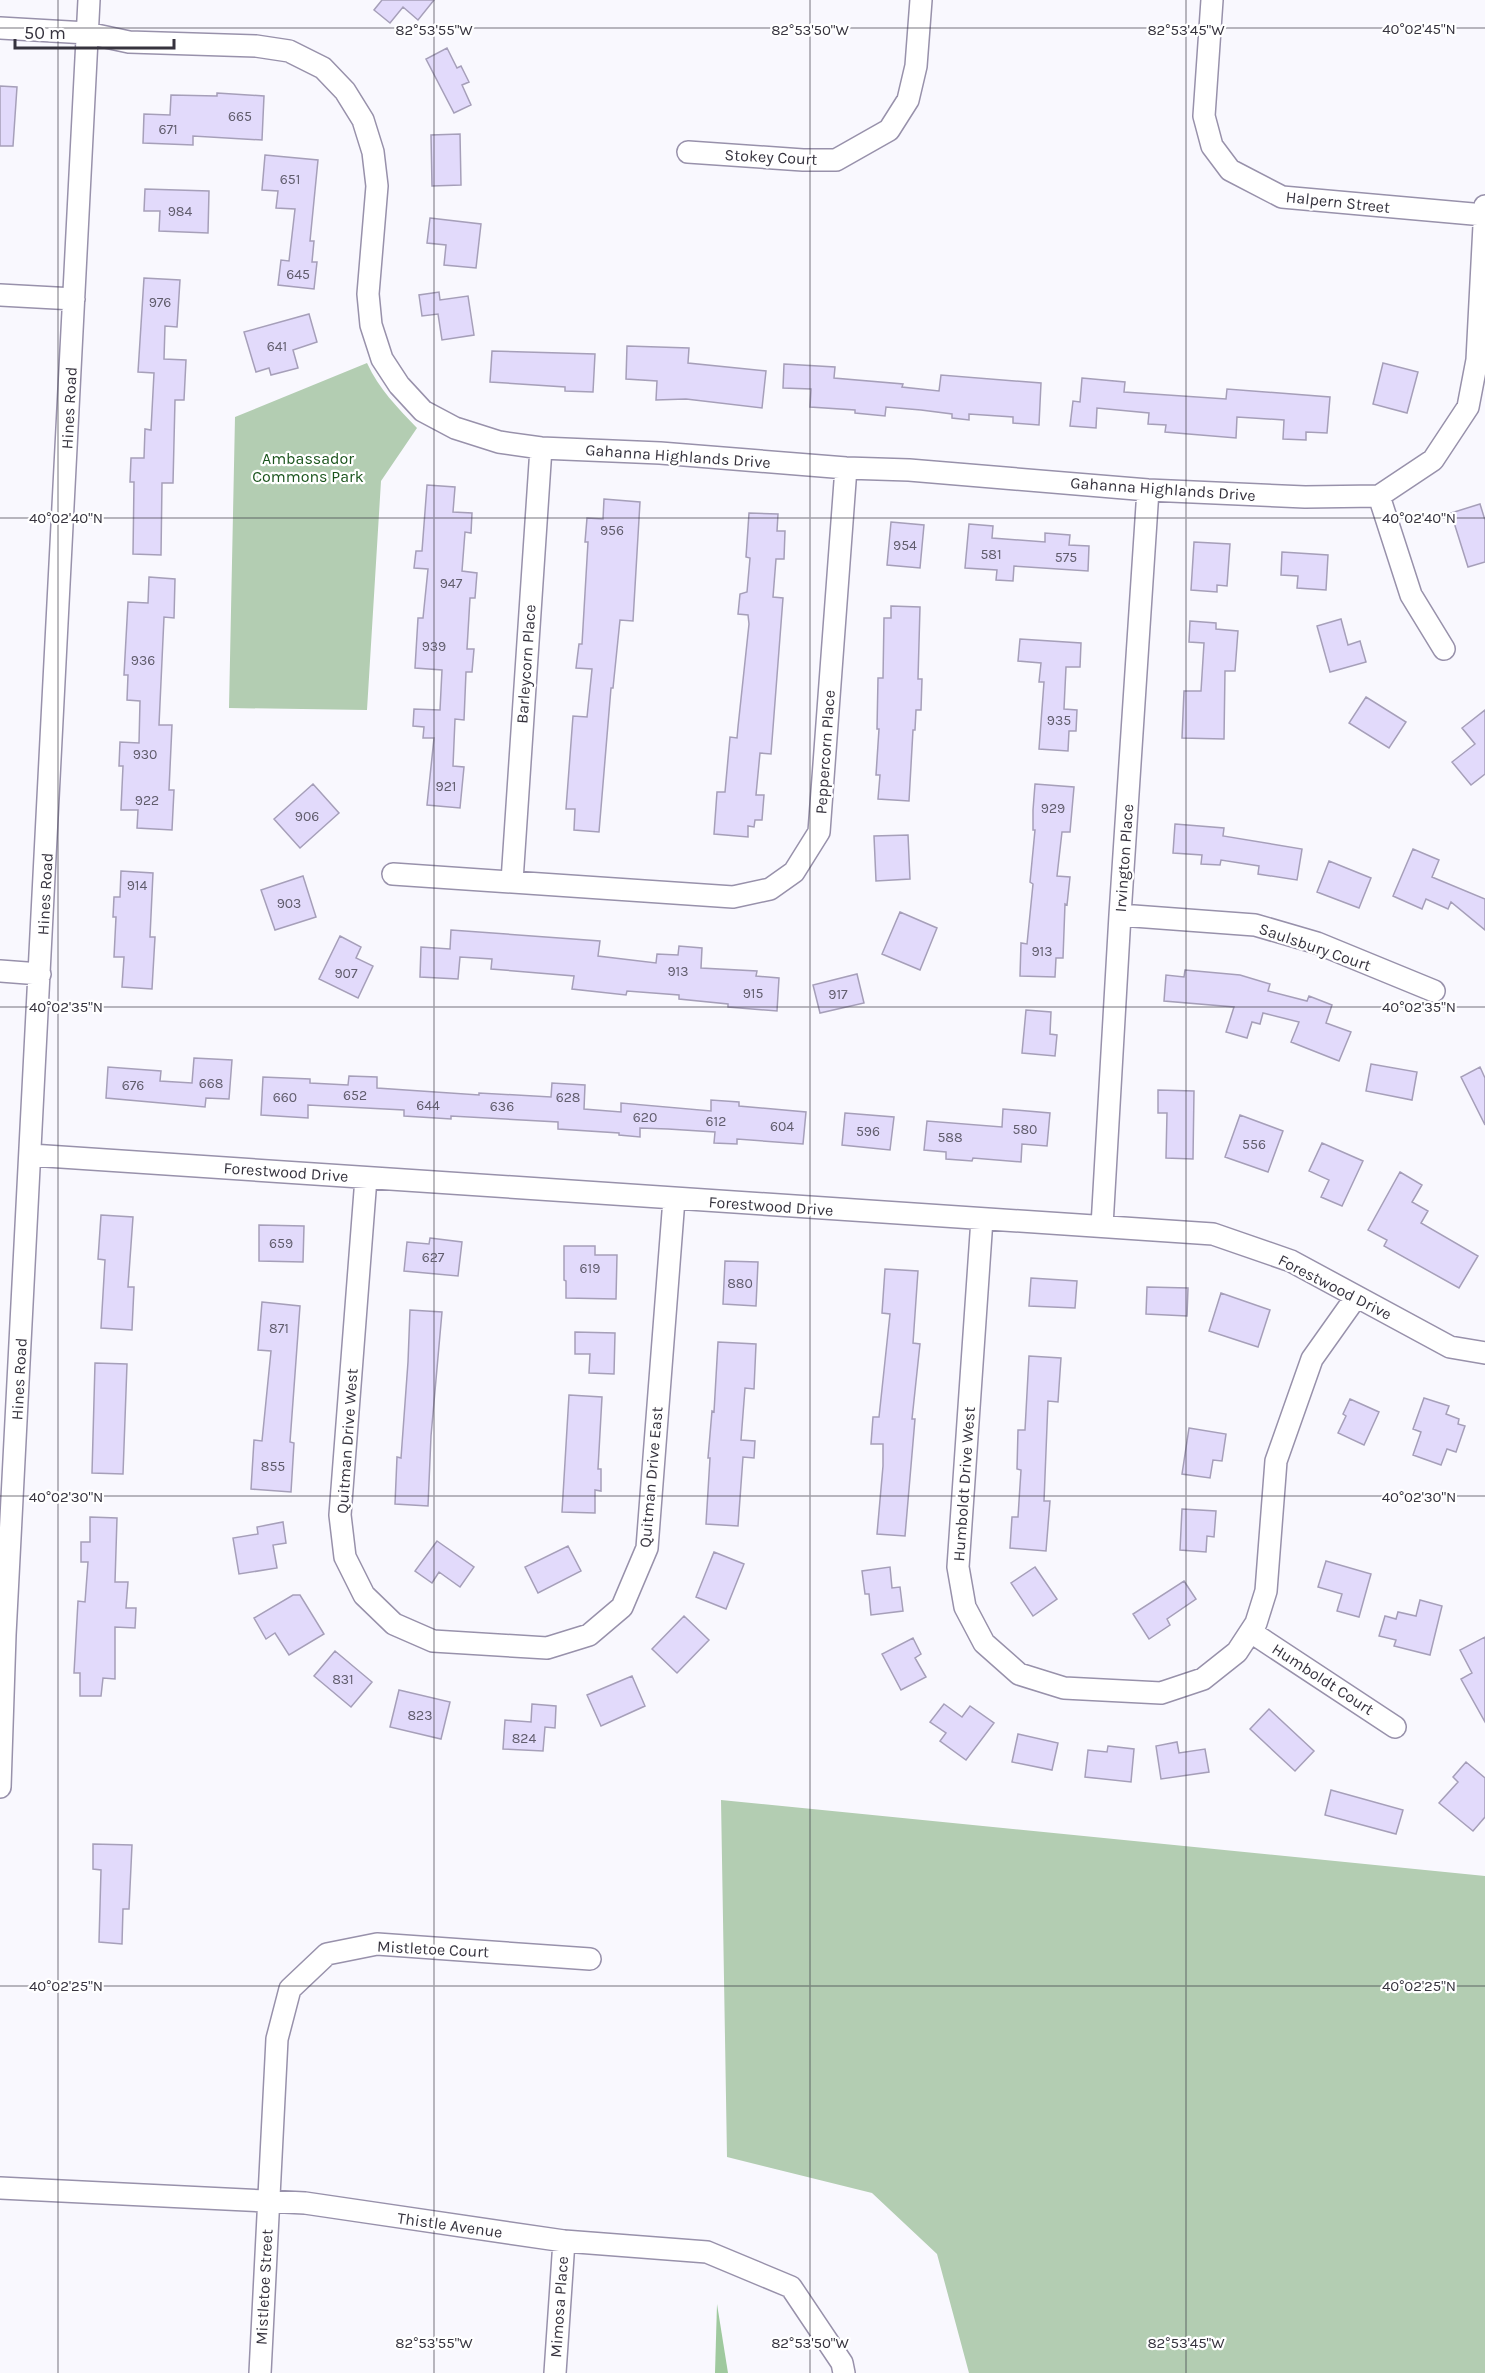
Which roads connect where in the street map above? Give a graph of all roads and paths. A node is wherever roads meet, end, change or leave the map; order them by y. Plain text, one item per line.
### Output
1 (89, 0) edge
2 (921, 0) edge
3 (1212, 0) edge
4 (0, 28) edge
5 (87, 33) junction
6 (688, 152) dead end
7 (1485, 210) edge
8 (0, 295) edge
9 (74, 300) junction
10 (541, 448) junction
11 (846, 468) junction
12 (1148, 490) junction
13 (1379, 496) junction
14 (1444, 649) dead end
15 (393, 874) dead end
16 (512, 881) junction
17 (1120, 915) junction
18 (0, 971) edge
19 (40, 974) junction
20 (1434, 991) dead end
21 (31, 1155) junction
22 (366, 1178) junction
23 (674, 1199) junction
24 (982, 1219) junction
25 (1101, 1226) junction
26 (1356, 1297) junction
27 (1485, 1353) edge
28 (1251, 1632) junction
29 (3, 1635) edge
30 (490, 1645) joint
31 (1395, 1727) dead end
32 (0, 1787) edge
33 (590, 1959) dead end
34 (0, 2188) edge
35 (269, 2202) junction
36 (564, 2241) junction
37 (260, 2373) edge
38 (555, 2373) edge
39 (844, 2373) edge

1 - 5 street, Hines Road
2 - 6 street, Stokey Court
3 - 7 street, Halpern Street
4 - 5 street, Gahanna Highlands Drive
5 - 9 street, Hines Road
5 - 10 street, Gahanna Highlands Drive
7 - 13 street
8 - 9 street
9 - 19 street, Hines Road
10 - 11 street, Gahanna Highlands Drive
10 - 16 street, Barleycorn Place
11 - 12 street, Gahanna Highlands Drive
11 - 16 street, Peppercorn Place
12 - 13 street, Gahanna Highlands Drive
12 - 17 street, Irvington Place
13 - 14 street
15 - 16 street, Peppercorn Place
17 - 20 street, Saulsbury Court
17 - 25 street, Irvington Place
18 - 19 street
19 - 21 street, Hines Road
21 - 22 street, Forestwood Drive
21 - 29 street, Hines Road
22 - 23 street, Forestwood Drive
22 - 30 street, Quitman Drive West
23 - 24 street, Forestwood Drive
23 - 30 street, Quitman Drive East
24 - 25 street, Forestwood Drive
24 - 28 street, Humboldt Drive West
25 - 26 street, Forestwood Drive
26 - 27 street, Forestwood Drive
26 - 28 street, Humboldt Drive West
28 - 31 street, Humboldt Court
29 - 32 street, Hines Road
33 - 35 street, Mistletoe Court
34 - 35 street, Thistle Avenue
35 - 36 street, Thistle Avenue
35 - 37 street, Mistletoe Street
36 - 38 street, Mimosa Place
36 - 39 street, Thistle Avenue

